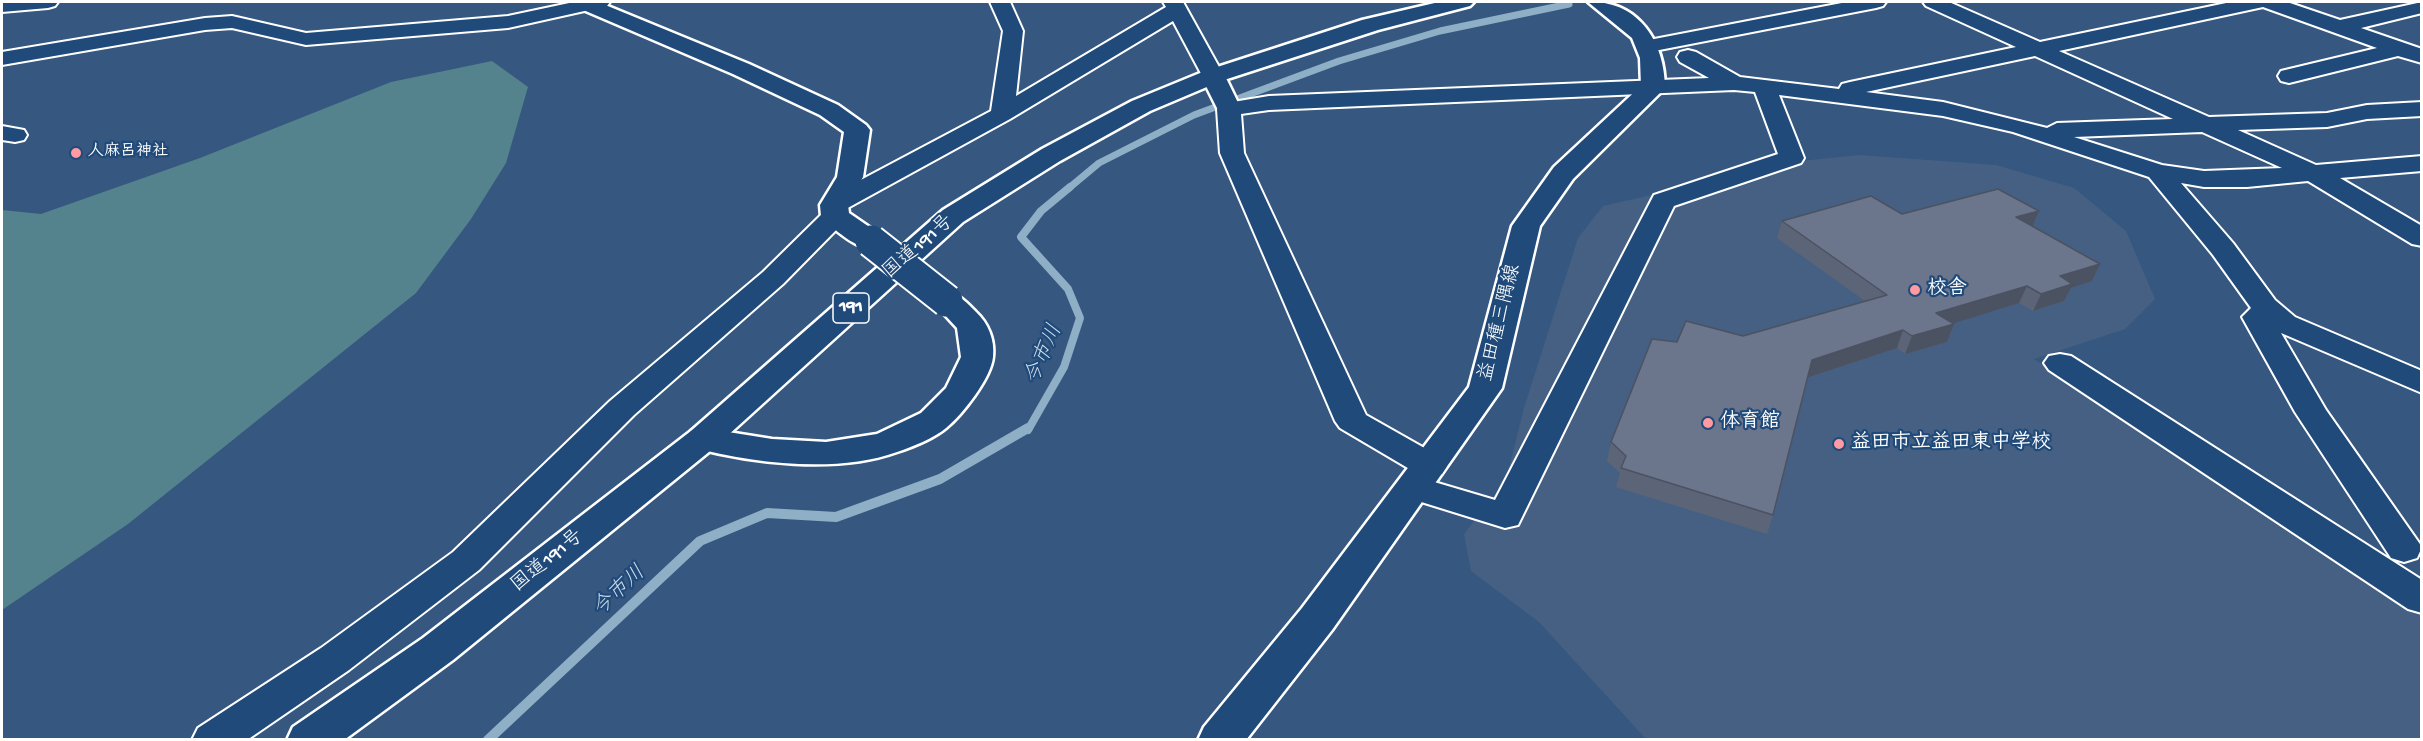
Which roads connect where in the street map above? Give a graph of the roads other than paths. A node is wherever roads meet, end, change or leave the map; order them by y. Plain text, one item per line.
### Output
1 (48, 2) edge
2 (1000, 2) edge
3 (1463, 2) edge
4 (1599, 2) edge
5 (1876, 2) edge
6 (1933, 2) edge
7 (2257, 2) edge
8 (2269, 2) edge
9 (591, 3) edge
10 (1173, 4) edge
11 (2160, 5) dead end
12 (2, 6) edge
13 (2421, 7) edge
14 (2188, 16) junction
15 (2338, 27) junction
16 (1649, 46) junction
17 (2035, 49) junction
18 (2399, 49) junction
19 (1688, 57) dead end
20 (2421, 57) edge
21 (2, 59) edge
22 (1213, 76) junction
23 (2289, 76) dead end
24 (1734, 83) junction
25 (1764, 86) junction
26 (1653, 88) junction
27 (1832, 95) junction
28 (1229, 109) junction
29 (2421, 109) edge
30 (1002, 114) junction
31 (2206, 124) junction
32 (2020, 128) junction
33 (2421, 163) edge
34 (2158, 172) junction
35 (2313, 172) junction
36 (834, 211) junction
37 (2421, 238) edge
38 (2269, 309) junction
39 (2060, 363) dead end
40 (2421, 382) edge
41 (703, 439) junction
42 (1422, 477) junction
43 (2404, 549) dead end
44 (2421, 599) edge
45 (213, 740) edge
46 (309, 740) edge
47 (1220, 740) edge

1 - 12 street
2 - 30 street
3 - 22 main road, 国道191号 / 191
4 - 16 main road
5 - 16 street
6 - 17 street
7 - 14 street
8 - 15 street
9 - 21 street
9 - 36 main road
10 - 22 street
10 - 30 street
11 - 14 street
13 - 15 street
14 - 17 street
15 - 18 street
16 - 26 main road
17 - 27 street
17 - 31 street
18 - 20 street
18 - 23 street
19 - 24 street
22 - 28 main road
22 - 41 main road, 国道191号 / 191
24 - 25 street
24 - 26 street
25 - 27 street
25 - 42 street
26 - 28 street
26 - 42 main road, 益田種三隅線
27 - 32 street
28 - 42 street
29 - 31 street
30 - 36 street
31 - 32 street
31 - 35 street
32 - 34 street
33 - 35 street
34 - 35 street
34 - 38 street
35 - 37 street
36 - 41 main road, bridge
36 - 45 street
38 - 40 street
38 - 43 street
39 - 44 street
41 - 46 main road, 国道191号 / 191
42 - 47 main road, 益田種三隅線

